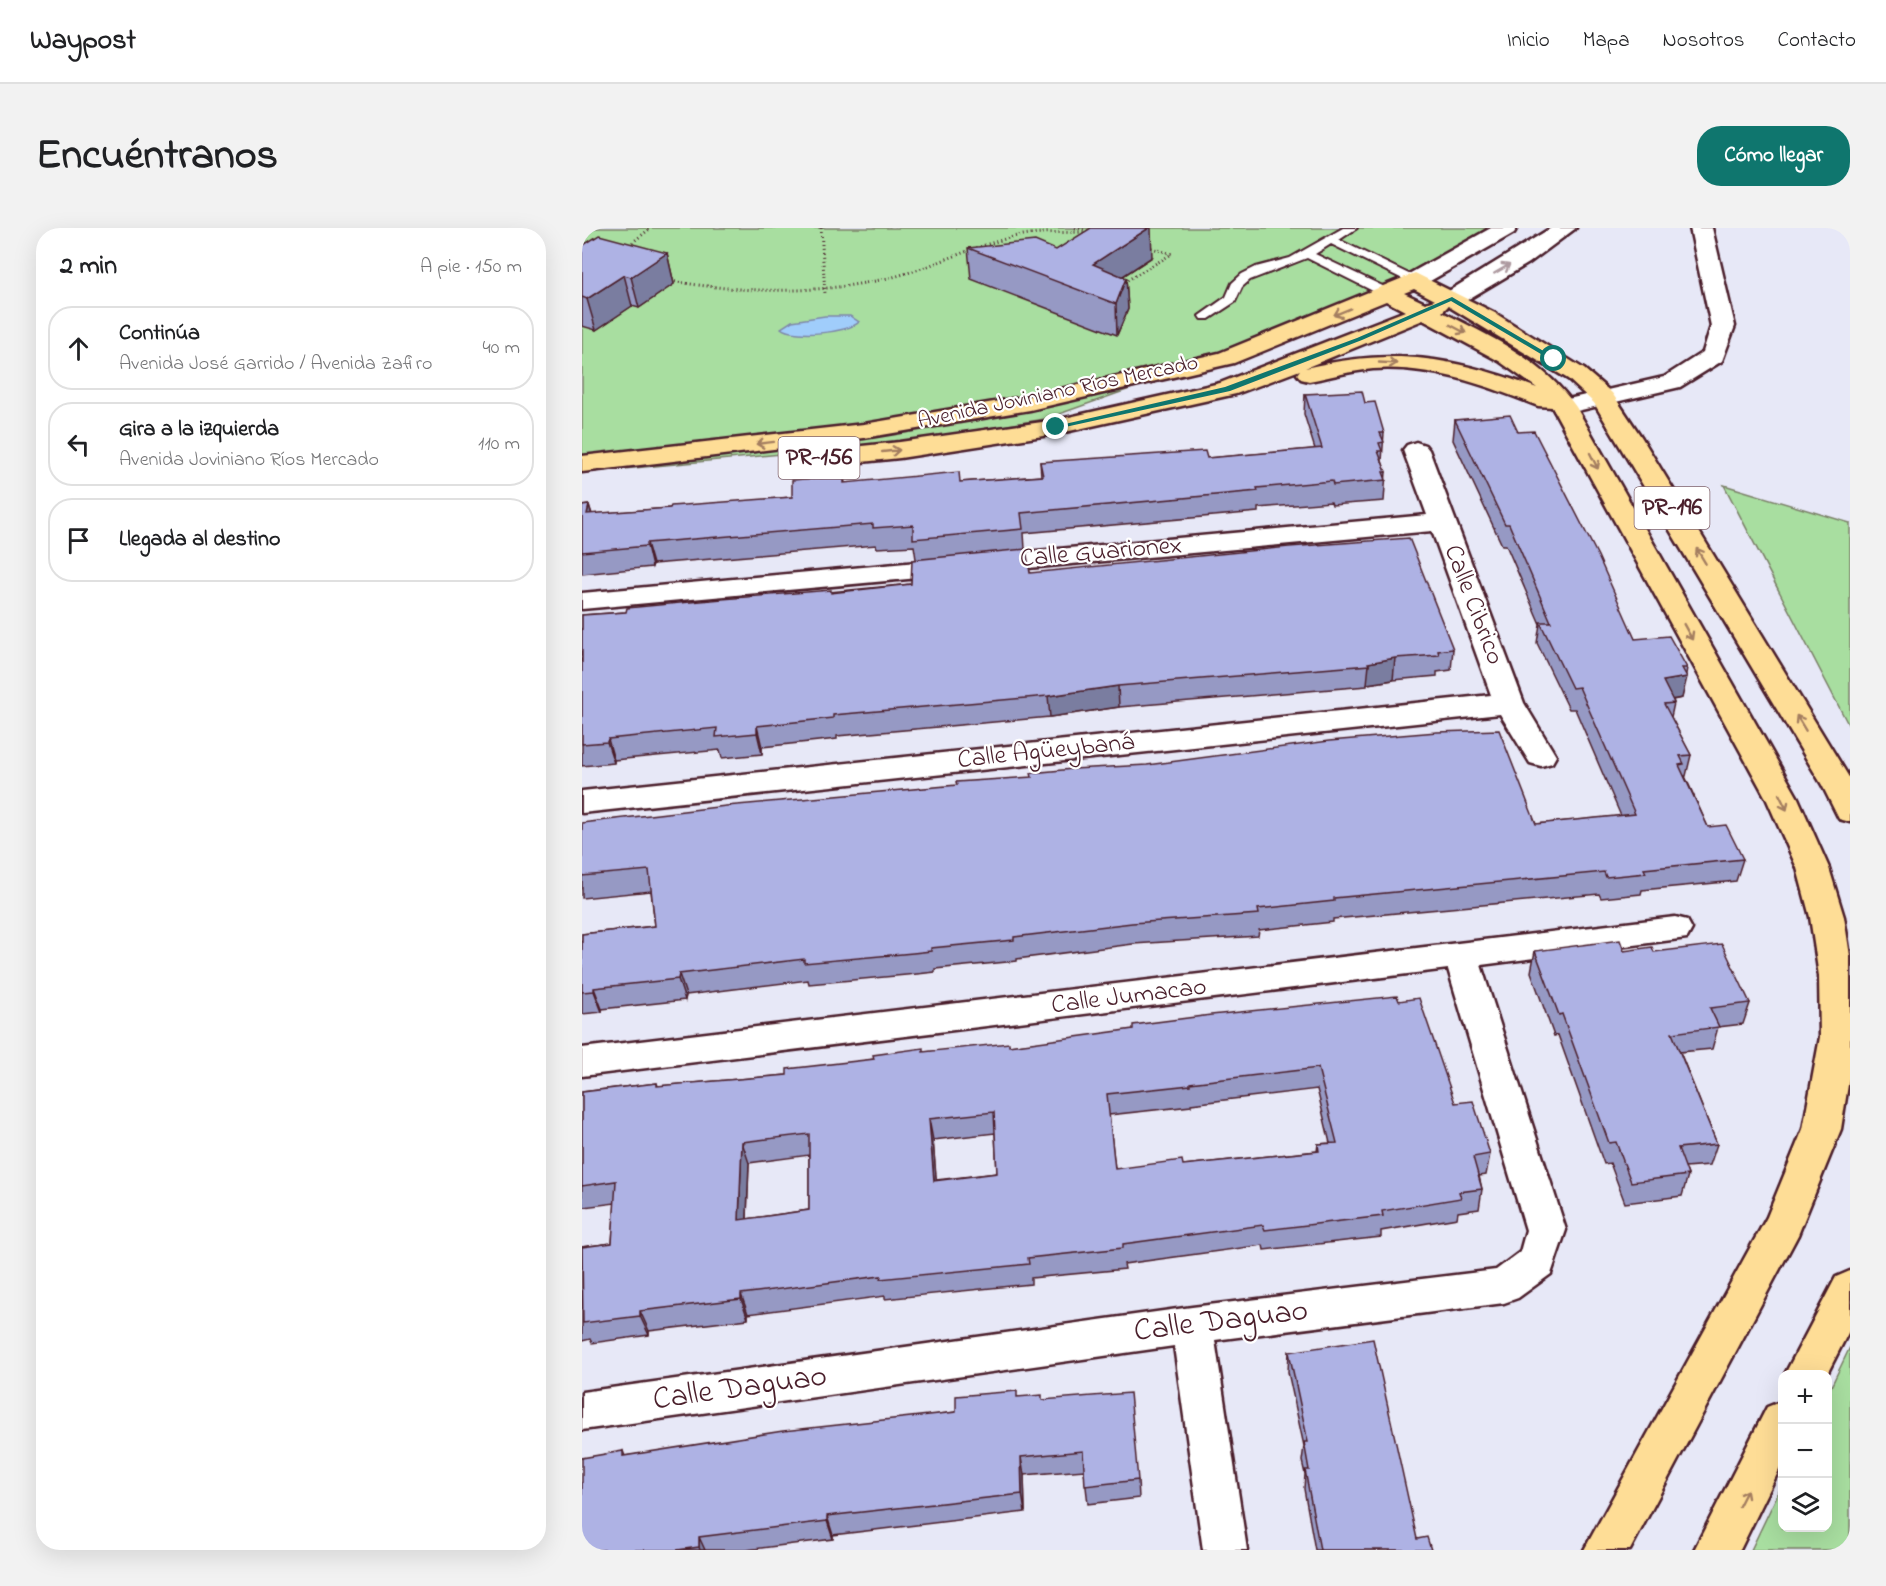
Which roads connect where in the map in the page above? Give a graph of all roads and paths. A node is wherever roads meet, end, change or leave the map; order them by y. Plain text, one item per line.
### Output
1 (651, 228) edge
2 (821, 228) edge
3 (1075, 228) edge
4 (1100, 228) edge
5 (1351, 228) edge
6 (1506, 228) edge
7 (1565, 228) edge
8 (1701, 228) edge
9 (1094, 232) junction
10 (1331, 240) junction
11 (992, 243) junction
12 (996, 246) edge
13 (1143, 246) edge
14 (625, 248) edge
15 (1307, 254) junction
16 (667, 281) edge
17 (1120, 284) edge
18 (823, 286) junction
19 (1401, 286) junction
20 (825, 294) dead end
21 (1438, 306) junction
22 (1205, 316) dead end
23 (1227, 389) junction
24 (1603, 398) junction
25 (1564, 407) junction
26 (1416, 450) dead end
27 (582, 464) edge
28 (582, 482) edge
29 (1442, 522) junction
30 (582, 601) edge
31 (1509, 703) junction
32 (1541, 756) dead end
33 (582, 802) edge
34 (1850, 811) edge
35 (1675, 929) dead end
36 (1461, 957) junction
37 (582, 1062) edge
38 (1850, 1289) edge
39 (1192, 1325) junction
40 (1808, 1370) edge
41 (582, 1411) edge
42 (1780, 1424) edge
43 (1225, 1550) edge
44 (1606, 1550) edge
45 (1716, 1550) edge

1 - 14 path
2 - 18 path
3 - 9 path
4 - 9 path
5 - 10 lane
6 - 19 street, Avenida Joviniano Ríos Mercado / PR-156
21 -> 7 street, Avenida Joviniano Ríos Mercado / PR-156
8 - 24 street
9 - 11 path
10 - 15 lane
10 - 19 lane
11 - 12 path
11 - 18 path
13 - 17 path
15 - 19 lane
15 - 22 lane
16 - 18 path
18 - 20 path
19 - 21 main road, PR-196
19 -> 27 main road, Avenida Joviniano Ríos Mercado / PR-156
21 - 23 main road, Avenida Joviniano Ríos Mercado / PR-156
21 - 24 main road, PR-196
21 -> 25 main road, PR-196
23 -> 25 main road
28 -> 23 main road, Avenida Joviniano Ríos Mercado / PR-156
24 - 25 street
34 -> 24 main road, PR-196
25 -> 44 main road, PR-196
26 - 29 street, Calle Cibrico
29 - 30 street, Calle Guarionex
29 - 31 street, Calle Cibrico
31 - 32 street, Calle Cibrico
31 - 33 street, Calle Agüeybaná
35 - 36 street, Calle Jumacao
36 - 37 street, Calle Jumacao
36 - 39 street, Calle Daguao
38 - 40 main road
39 - 41 street, Calle Daguao
39 - 43 street
45 -> 42 main road

